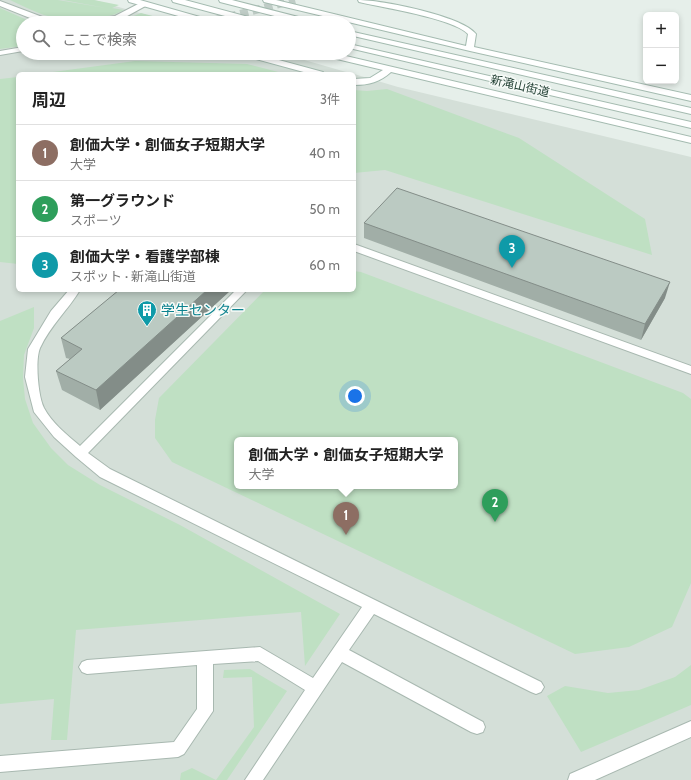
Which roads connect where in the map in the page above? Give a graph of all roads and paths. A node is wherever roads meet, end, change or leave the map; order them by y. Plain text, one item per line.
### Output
1 (132, 0) edge
2 (176, 0) edge
3 (223, 0) edge
4 (267, 0) edge
5 (362, 0) edge
6 (0, 3) edge
7 (144, 4) junction
8 (33, 16) edge
9 (121, 16) edge
10 (186, 16) edge
11 (234, 16) edge
12 (284, 16) edge
13 (333, 16) edge
14 (356, 21) edge
15 (356, 35) edge
16 (356, 48) edge
17 (470, 49) junction
18 (16, 50) edge
19 (0, 53) edge
20 (269, 60) edge
21 (352, 60) edge
22 (389, 69) junction
23 (313, 72) edge
24 (356, 82) edge
25 (691, 98) edge
26 (691, 110) edge
27 (691, 125) edge
28 (691, 140) edge
29 (356, 248) edge
30 (73, 292) edge
31 (240, 292) edge
32 (691, 370) edge
33 (80, 454) junction
34 (371, 606) junction
35 (340, 653) junction
36 (205, 658) junction
37 (87, 667) dead end
38 (536, 687) dead end
39 (316, 688) junction
40 (477, 727) dead end
41 (691, 729) edge
42 (0, 764) edge
43 (253, 780) edge
44 (576, 780) edge

1 - 7 main road
2 - 11 main road
3 - 12 main road
4 - 13 main road
5 - 17 main road
6 - 8 main road
7 - 9 main road
7 - 10 main road
14 - 17 main road
15 - 26 main road, 新滝山街道
16 - 27 main road, 新滝山街道
17 - 25 main road
18 - 19 main road
20 - 23 main road
21 - 22 main road
22 - 24 main road
22 - 28 main road
29 - 32 main road
30 - 33 main road
31 - 33 main road
33 - 34 main road
34 - 35 main road
34 - 38 main road
35 - 39 main road
35 - 40 main road
36 - 37 main road
36 - 39 main road
36 - 42 main road
39 - 43 main road
41 - 44 main road

